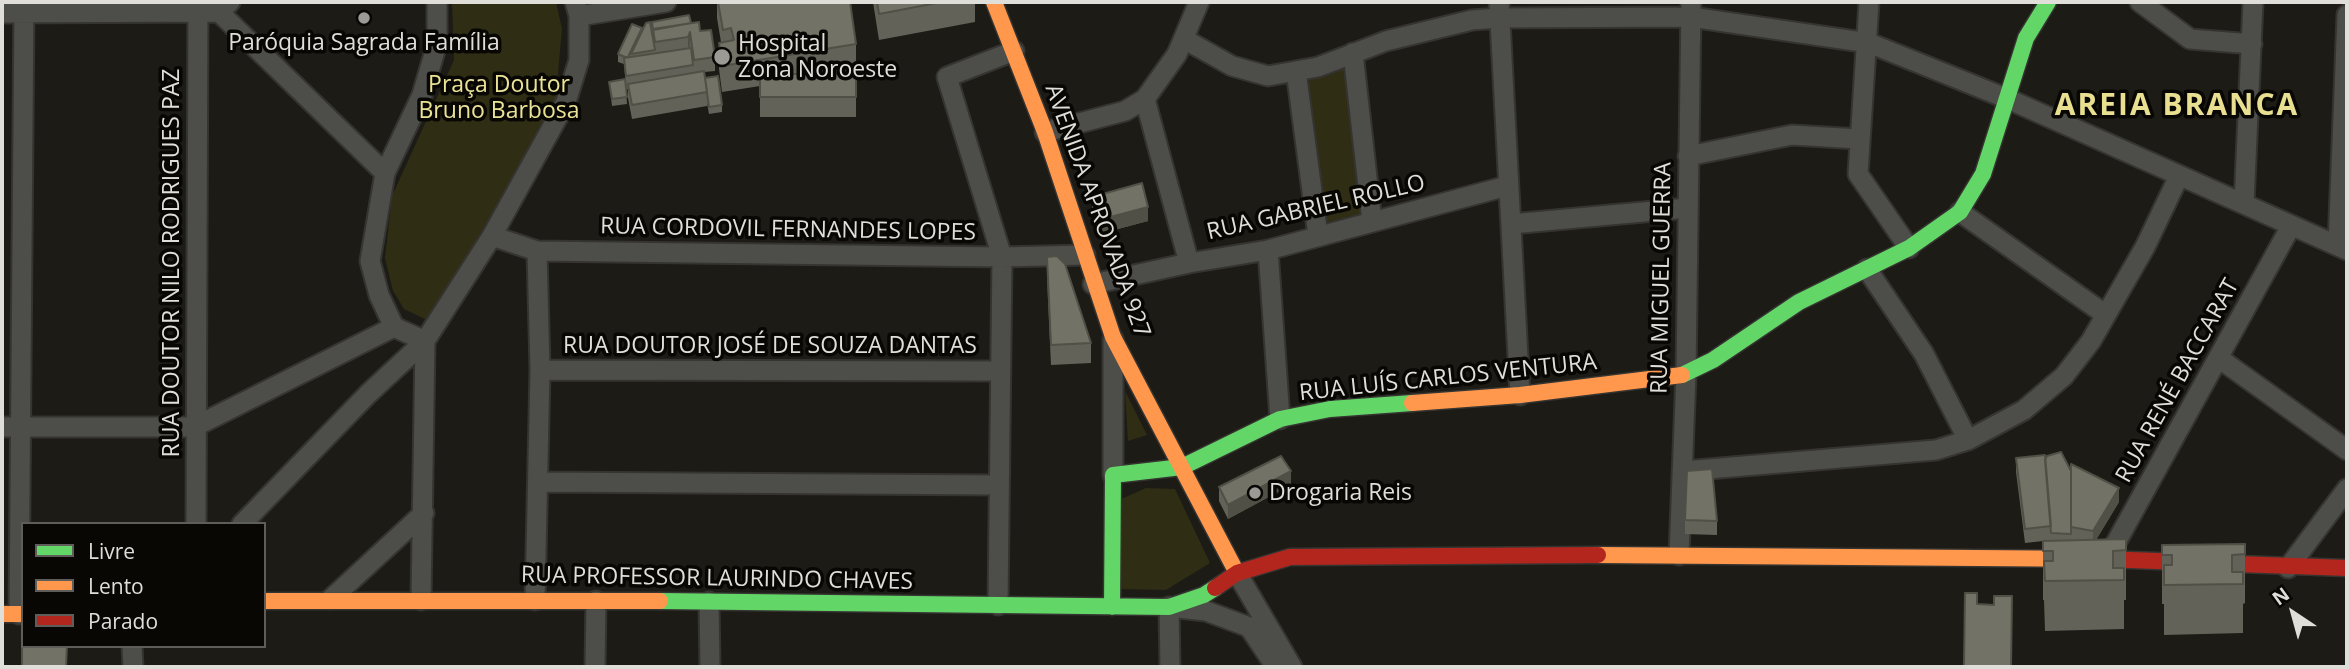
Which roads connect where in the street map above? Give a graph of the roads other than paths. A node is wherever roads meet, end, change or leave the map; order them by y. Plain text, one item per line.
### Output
1 (437, 2) edge
2 (666, 2) edge
3 (994, 2) edge
4 (1199, 2) edge
5 (1869, 2) edge
6 (2048, 2) edge
7 (2140, 2) edge
8 (2253, 2) edge
9 (198, 7) edge
10 (224, 7) edge
11 (24, 8) edge
12 (577, 9) edge
13 (1691, 9) edge
14 (1500, 10) edge
15 (2, 13) edge
16 (2347, 15) edge
17 (1184, 39) junction
18 (1869, 43) junction
19 (2252, 44) junction
20 (1014, 51) junction
21 (1353, 53) junction
22 (1296, 71) junction
23 (1145, 99) junction
24 (2008, 99) junction
25 (1045, 132) junction
26 (1859, 139) junction
27 (1688, 156) junction
28 (385, 173) junction
29 (2179, 176) junction
30 (1507, 186) junction
31 (2244, 204) junction
32 (1687, 208) junction
33 (1960, 212) junction
34 (1372, 222) junction
35 (1511, 224) junction
36 (2291, 226) junction
37 (492, 236) junction
38 (1318, 236) junction
39 (1909, 248) junction
40 (2343, 248) edge
41 (1268, 250) junction
42 (537, 251) junction
43 (1085, 255) junction
44 (1002, 257) junction
45 (1189, 263) junction
46 (1867, 269) junction
47 (1093, 284) junction
48 (2106, 315) junction
49 (394, 327) junction
50 (1113, 337) junction
51 (425, 341) junction
52 (2220, 359) junction
53 (540, 370) junction
54 (999, 371) junction
55 (1686, 374) junction
56 (1520, 395) junction
57 (1280, 419) junction
58 (10, 427) edge
59 (194, 427) junction
60 (1968, 440) junction
61 (2347, 450) edge
62 (1182, 467) junction
63 (1684, 471) junction
64 (1113, 475) junction
65 (538, 482) junction
66 (999, 485) junction
67 (2347, 489) edge
68 (424, 513) junction
69 (196, 522) edge
70 (244, 522) edge
71 (1679, 555) junction
72 (2107, 559) junction
73 (2288, 568) junction
74 (2347, 568) edge
75 (1237, 573) junction
76 (331, 599) junction
77 (421, 600) junction
78 (535, 600) junction
79 (266, 601) edge
80 (596, 601) junction
81 (709, 602) junction
82 (998, 605) junction
83 (1112, 607) junction
84 (1169, 607) junction
85 (14, 614) edge
86 (132, 648) edge
87 (133, 667) edge
88 (595, 667) edge
89 (709, 667) edge
90 (1170, 667) edge
91 (1276, 667) edge
92 (1292, 667) edge

1 - 28 street
2 - 12 street
3 - 20 street, AVENIDA APROVADA 927
4 - 17 street
5 - 18 street
6 - 24 street
7 - 19 street
8 - 19 street
9 - 10 street
9 - 11 street
9 - 59 street, RUA DOUTOR NILO RODRIGUES PAZ
10 - 28 street
11 - 15 street
11 - 58 street
12 - 37 street
13 - 14 street
13 - 18 street
13 - 27 street, RUA MIGUEL GUERRA
14 - 21 street
14 - 30 street
16 - 40 street
17 - 22 street
17 - 23 street
18 - 24 street
18 - 26 street
19 - 31 street
20 - 25 street, AVENIDA APROVADA 927
20 - 44 street
21 - 22 street
21 - 34 street
22 - 38 street
23 - 25 street
23 - 45 street
24 - 29 street
24 - 33 street
25 - 43 street, AVENIDA APROVADA 927
26 - 27 street
26 - 39 street
27 - 32 street, RUA MIGUEL GUERRA
28 - 49 street
29 - 31 street
29 - 48 street
30 - 34 street, RUA GABRIEL ROLLO
30 - 35 street
31 - 36 street
32 - 35 street
32 - 55 street, RUA MIGUEL GUERRA
33 - 39 street
33 - 48 street
34 - 38 street, RUA GABRIEL ROLLO
35 - 56 street
36 - 40 street
36 - 52 street, RUA RENÉ BACCARAT
37 - 42 street, RUA CORDOVIL FERNANDES LOPES
37 - 51 street
38 - 41 street, RUA GABRIEL ROLLO
39 - 46 street
41 - 45 street, RUA GABRIEL ROLLO
41 - 57 street
42 - 44 street, RUA CORDOVIL FERNANDES LOPES
42 - 53 street
43 - 44 street, RUA CORDOVIL FERNANDES LOPES
43 - 47 street, AVENIDA APROVADA 927
44 - 54 street
45 - 47 street, RUA GABRIEL ROLLO
46 - 55 street
46 - 60 street
47 - 50 street, AVENIDA APROVADA 927
48 - 60 street
49 - 51 street
49 - 59 street
50 - 62 street, AVENIDA APROVADA 927
50 - 64 street
51 - 68 street
51 - 70 street
52 - 61 street
52 - 72 street, RUA RENÉ BACCARAT
53 - 54 street, RUA DOUTOR JOSÉ DE SOUZA DANTAS
53 - 65 street
54 - 66 street
55 - 56 street, RUA LUÍS CARLOS VENTURA
55 - 63 street, RUA MIGUEL GUERRA
56 - 57 street, RUA LUÍS CARLOS VENTURA
57 - 62 street, RUA LUÍS CARLOS VENTURA
58 - 59 street
58 - 85 street
59 - 69 street, RUA DOUTOR NILO RODRIGUES PAZ
60 - 63 street
62 - 64 street, RUA LUÍS CARLOS VENTURA
62 - 75 street, AVENIDA APROVADA 927
63 - 71 street, RUA MIGUEL GUERRA
64 - 83 street
65 - 66 street
65 - 78 street
66 - 82 street
67 - 73 street
68 - 76 street
68 - 77 street
71 - 72 street, RUA PROFESSOR LAURINDO CHAVES
71 - 75 street, RUA PROFESSOR LAURINDO CHAVES
72 - 73 street, RUA PROFESSOR LAURINDO CHAVES
73 - 74 street, RUA PROFESSOR LAURINDO CHAVES
75 - 84 street, RUA PROFESSOR LAURINDO CHAVES
75 - 92 street
76 - 77 street, RUA PROFESSOR LAURINDO CHAVES
76 - 79 street, RUA PROFESSOR LAURINDO CHAVES
77 - 78 street, RUA PROFESSOR LAURINDO CHAVES
78 - 80 street, RUA PROFESSOR LAURINDO CHAVES
80 - 81 street, RUA PROFESSOR LAURINDO CHAVES
80 - 88 street
81 - 82 street, RUA PROFESSOR LAURINDO CHAVES
81 - 89 street
82 - 83 street, RUA PROFESSOR LAURINDO CHAVES
83 - 84 street, RUA PROFESSOR LAURINDO CHAVES
84 - 90 street
84 - 91 street
86 - 87 street

